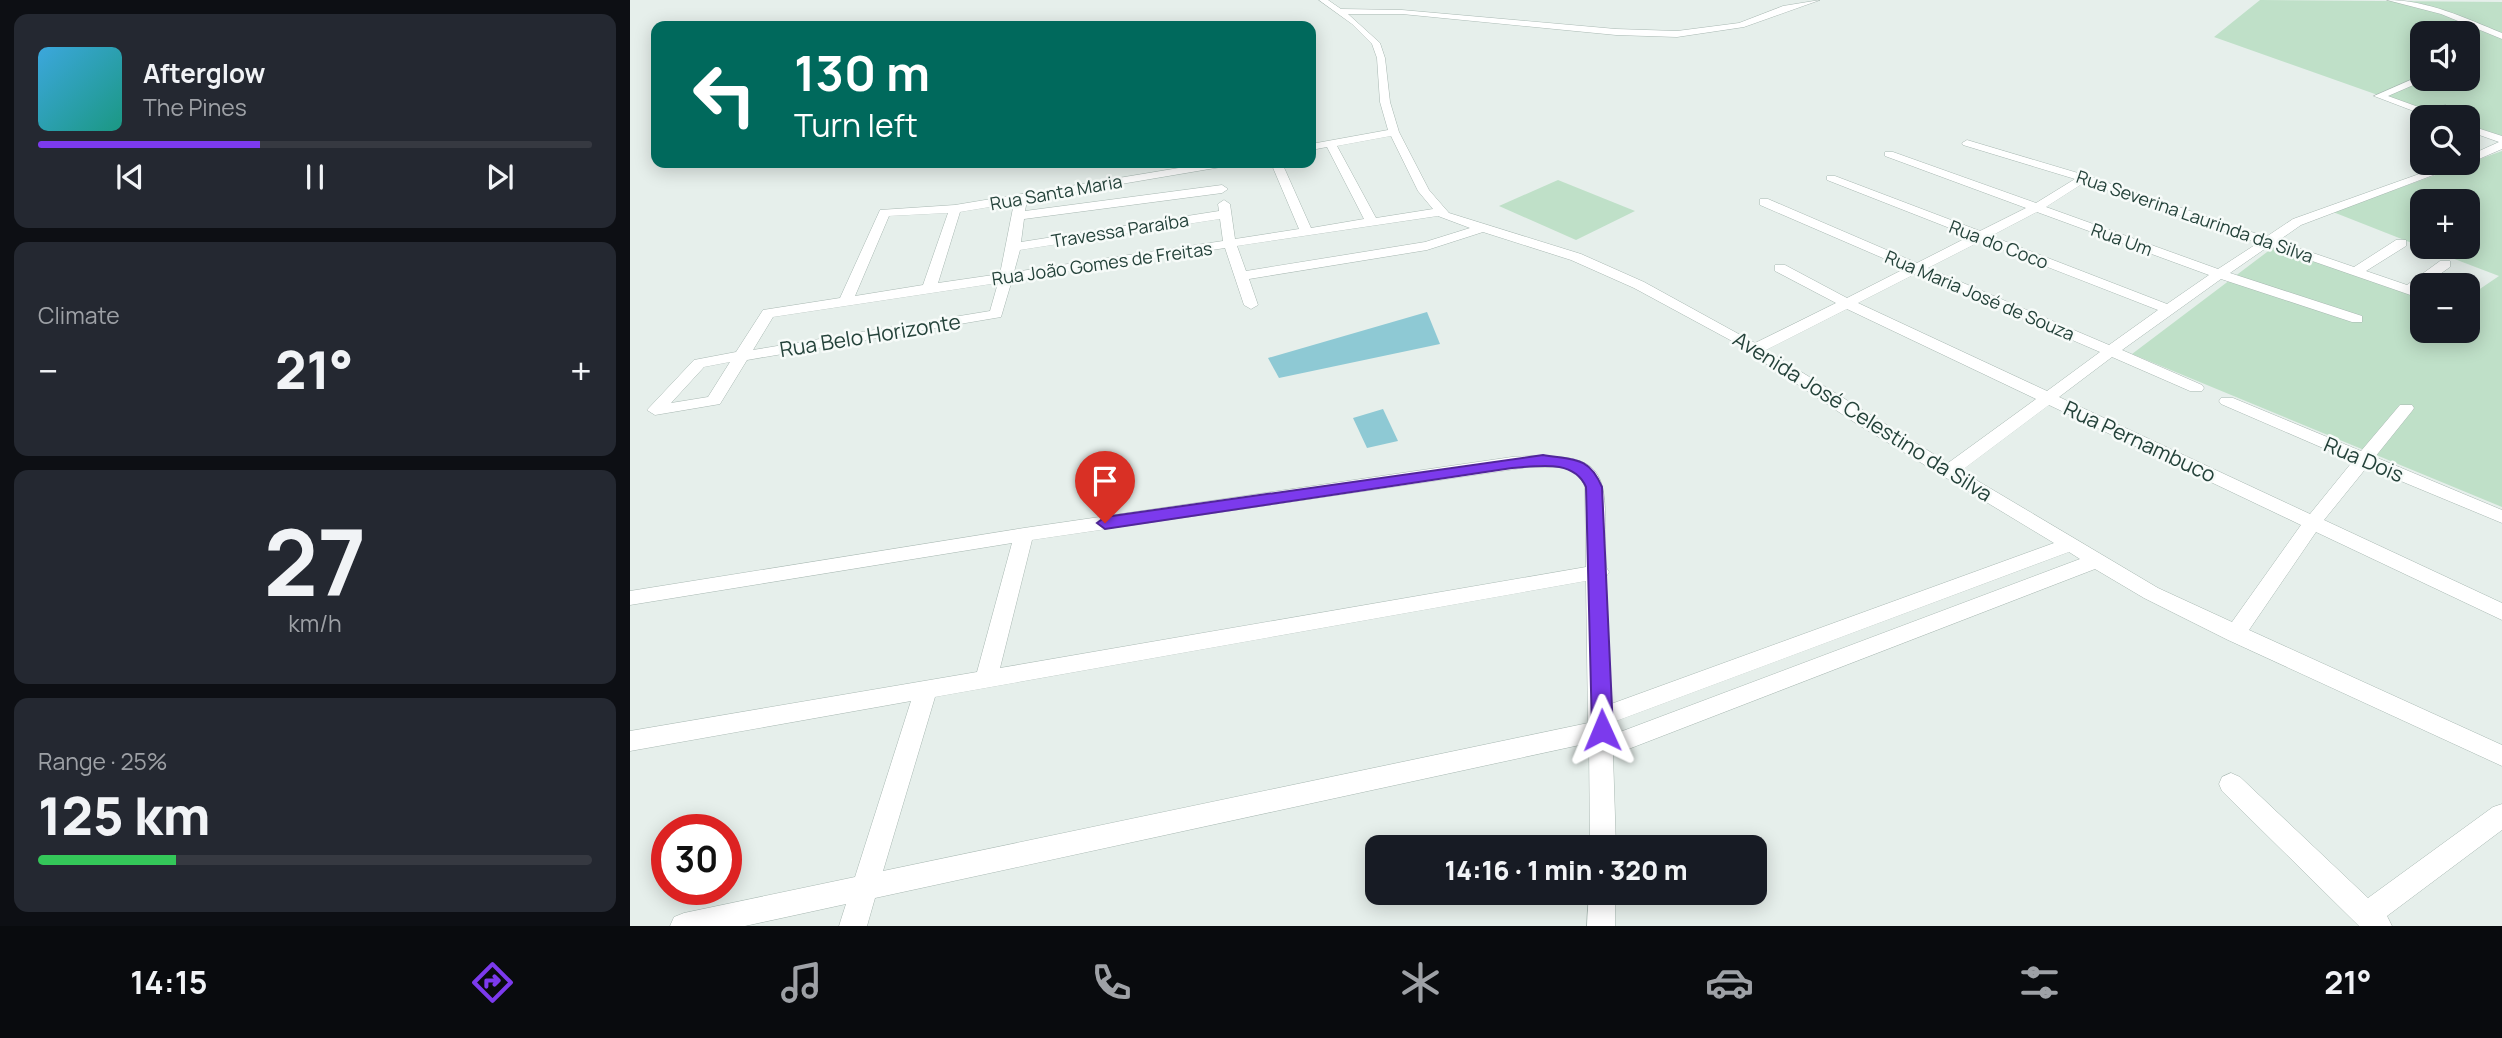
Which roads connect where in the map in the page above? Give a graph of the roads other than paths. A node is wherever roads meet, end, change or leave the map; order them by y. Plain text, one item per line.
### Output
1 (1323, 0) edge
2 (1816, 0) edge
3 (2390, 0) edge
4 (1341, 11) junction
5 (2502, 36) edge
6 (2410, 83) edge
7 (2410, 107) edge
8 (1394, 132) junction
9 (2480, 133) edge
10 (1330, 143) junction
11 (1967, 143) dead end
12 (2502, 143) edge
13 (1316, 146) edge
14 (1889, 154) dead end
15 (2480, 154) edge
16 (1198, 168) edge
17 (1222, 168) edge
18 (1279, 168) edge
19 (2426, 175) edge
20 (2084, 177) junction
21 (1831, 178) dead end
22 (1222, 189) junction
23 (1021, 198) junction
24 (1764, 202) dead end
25 (2038, 207) junction
26 (955, 209) junction
27 (1439, 212) junction
28 (1226, 214) junction
29 (1020, 216) junction
30 (1373, 224) junction
31 (1482, 228) junction
32 (1307, 234) junction
33 (1978, 236) junction
34 (2270, 241) junction
35 (2401, 243) dead end
36 (1230, 245) junction
37 (1014, 247) junction
38 (2445, 264) dead end
39 (1780, 268) dead end
40 (1917, 268) junction
41 (2356, 272) junction
42 (2435, 273) edge
43 (2221, 275) junction
44 (1240, 276) junction
45 (1007, 277) junction
46 (929, 289) junction
47 (2410, 290) edge
48 (846, 302) junction
49 (1848, 304) junction
50 (1251, 305) dead end
51 (2168, 309) junction
52 (766, 314) joint
53 (2357, 319) dead end
54 (1756, 349) junction
55 (2112, 352) junction
56 (743, 355) junction
57 (2196, 388) dead end
58 (2050, 399) junction
59 (2227, 401) dead end
60 (2406, 408) dead end
61 (2364, 460) junction
62 (1949, 471) junction
63 (2502, 517) edge
64 (2313, 522) junction
65 (1024, 535) junction
66 (2072, 544) junction
67 (2098, 560) junction
68 (1598, 572) junction
69 (630, 598) edge
70 (2502, 612) edge
71 (2235, 634) junction
72 (986, 678) junction
73 (925, 692) junction
74 (1602, 732) junction
75 (630, 741) edge
76 (2502, 756) edge
77 (2231, 784) dead end
78 (2502, 815) edge
79 (1603, 835) edge
80 (865, 889) junction
81 (1602, 905) edge
82 (2372, 920) edge
83 (684, 926) edge
84 (853, 926) edge
85 (1601, 926) edge

1 - 4 street
2 - 4 street
3 - 5 street
4 - 8 street
6 - 7 street
8 - 10 street
8 - 27 street
9 - 12 street
10 - 13 street
10 - 30 street
11 - 20 street, Rua Severina Laurinda da Silva
12 - 15 street
14 - 25 street, Rua Um
16 - 23 street, Rua Santa Maria
17 - 22 street
18 - 32 street
19 - 34 street
20 - 25 street
20 - 34 street, Rua Severina Laurinda da Silva
21 - 33 street, Rua do Coco
22 - 28 street
22 - 29 street
23 - 26 street, Rua Santa Maria
23 - 29 street
24 - 40 street, Rua Maria José de Souza
25 - 33 street
25 - 43 street, Rua Um
26 - 46 street
26 - 48 street, Rua Santa Maria
27 - 30 street, Rua João Gomes de Freitas
27 - 31 street, Avenida José Celestino da Silva
28 - 36 street
28 - 37 street, Travessa Paraíba
29 - 37 street
30 - 32 street, Rua João Gomes de Freitas
31 - 44 street
31 - 54 street, Avenida José Celestino da Silva
32 - 36 street, Rua João Gomes de Freitas
33 - 40 street
33 - 51 street, Rua do Coco
34 - 41 street, Rua Severina Laurinda da Silva
34 - 43 street
35 - 41 street
36 - 44 street
36 - 45 street, Rua João Gomes de Freitas
37 - 45 street
38 - 42 street
39 - 49 street, Rua Pernambuco
40 - 49 street
40 - 55 street, Rua Maria José de Souza
41 - 47 street, Rua Severina Laurinda da Silva
43 - 51 street
43 - 53 street, Rua Um
44 - 50 street
45 - 46 street, Rua João Gomes de Freitas
45 - 56 street, Rua Belo Horizonte
46 - 48 street, Rua João Gomes de Freitas
48 - 52 street, Rua João Gomes de Freitas
49 - 54 street
49 - 58 street, Rua Pernambuco
51 - 55 street
52 - 56 street, Rua Belo Horizonte
54 - 62 street, Avenida José Celestino da Silva
55 - 57 street, Rua Maria José de Souza
55 - 58 street
56 - 56 street, Rua Belo Horizonte
58 - 62 street
58 - 64 street, Rua Pernambuco
59 - 61 street, Rua Dois
60 - 61 street
61 - 63 street, Rua Dois
61 - 64 street
62 - 66 street, Avenida José Celestino da Silva
64 - 70 street, Rua Pernambuco
64 - 71 street
65 - 68 street
65 - 69 street
65 - 72 street
66 - 67 street, Avenida José Celestino da Silva
66 - 74 street
67 - 71 street, Avenida José Celestino da Silva
67 - 74 street
68 - 72 street
68 - 74 street
71 - 76 street, Avenida José Celestino da Silva
72 - 73 street
73 - 75 street
73 - 80 street
74 - 79 street
74 - 80 street
77 - 82 street
78 - 82 street
80 - 83 street
80 - 84 street
81 - 85 street

